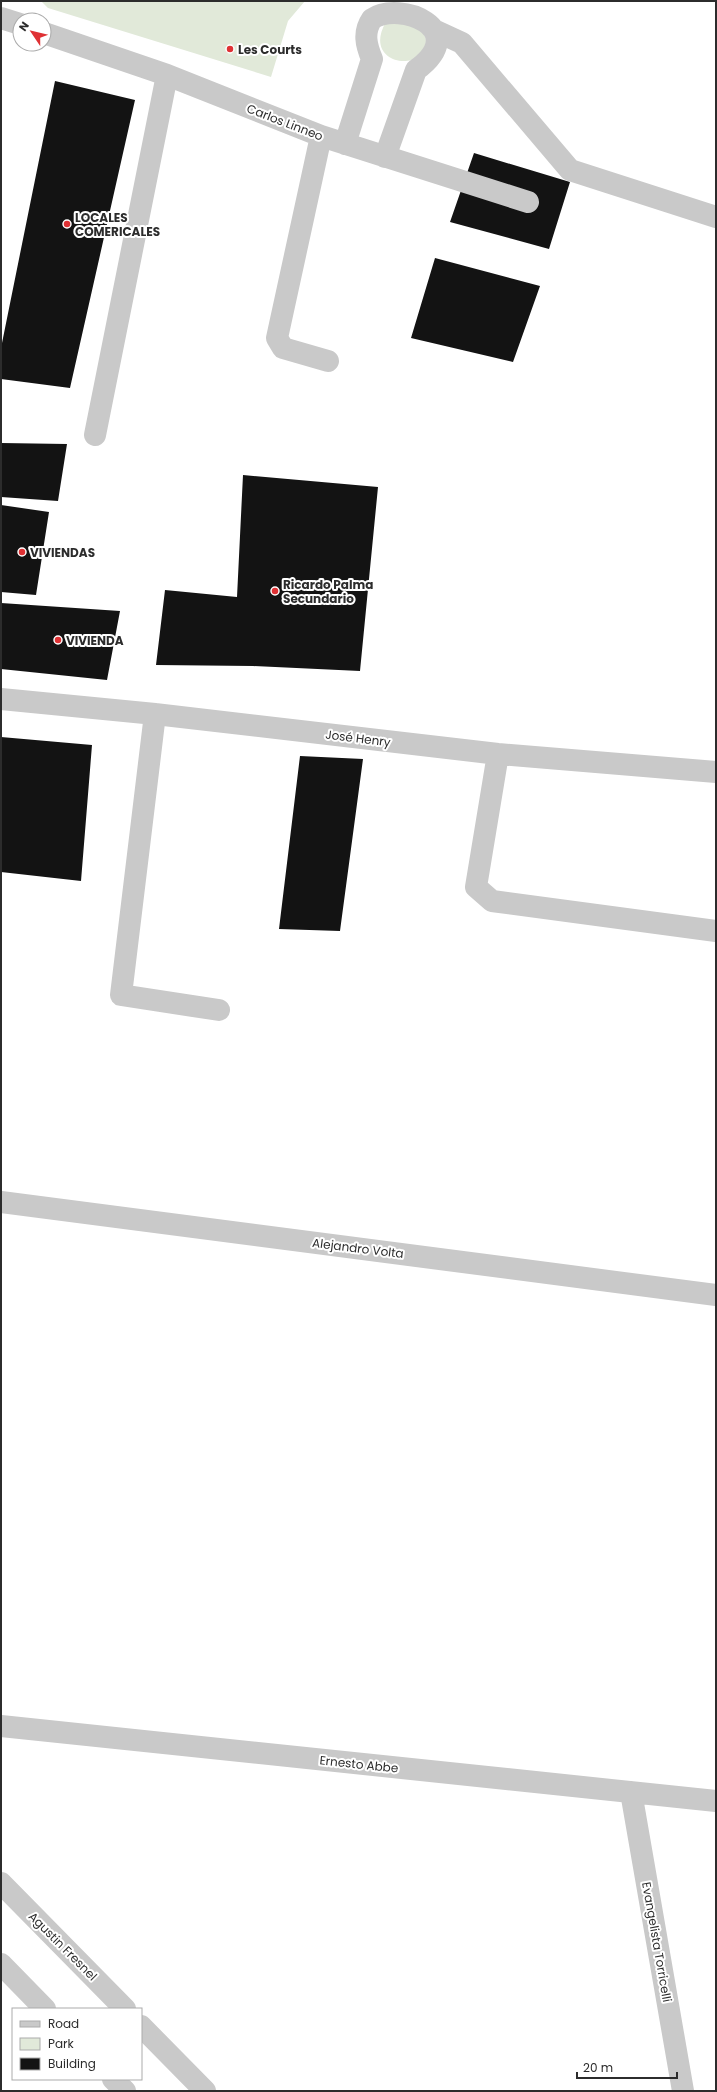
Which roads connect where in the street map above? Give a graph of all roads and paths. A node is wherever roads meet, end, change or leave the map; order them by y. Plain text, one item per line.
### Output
1 (1, 18) edge
2 (12, 21) edge
3 (436, 30) junction
4 (52, 36) edge
5 (167, 75) junction
6 (321, 136) junction
7 (345, 144) junction
8 (385, 157) junction
9 (528, 202) dead end
10 (716, 217) edge
11 (328, 361) dead end
12 (96, 435) dead end
13 (1, 699) edge
14 (155, 714) junction
15 (498, 754) junction
16 (716, 772) edge
17 (716, 931) edge
18 (219, 1010) dead end
19 (1, 1202) edge
20 (716, 1295) edge
21 (1, 1726) edge
22 (631, 1792) junction
23 (716, 1801) edge
24 (1, 1883) edge
25 (1, 1964) edge
26 (44, 2008) edge
27 (124, 2008) edge
28 (142, 2027) edge
29 (114, 2080) edge
30 (125, 2091) edge
31 (205, 2091) edge
32 (683, 2091) edge

1 - 2 street
3 - 7 street
3 - 8 street
3 - 10 street
4 - 5 street, Carlos Linneo
5 - 6 street, Carlos Linneo
5 - 12 street
6 - 7 street, Carlos Linneo
6 - 11 street
7 - 8 street, Carlos Linneo
8 - 9 street, Carlos Linneo
13 - 14 street, José Henry
14 - 15 street, José Henry
14 - 18 street
15 - 16 street, José Henry
15 - 17 street
19 - 20 street, Alejandro Volta
21 - 22 street, Ernesto Abbe
22 - 23 street, Ernesto Abbe
22 - 32 street, Evangelista Torricelli
24 - 27 street, Agustin Fresnel
25 - 26 street
28 - 31 street
29 - 30 street

